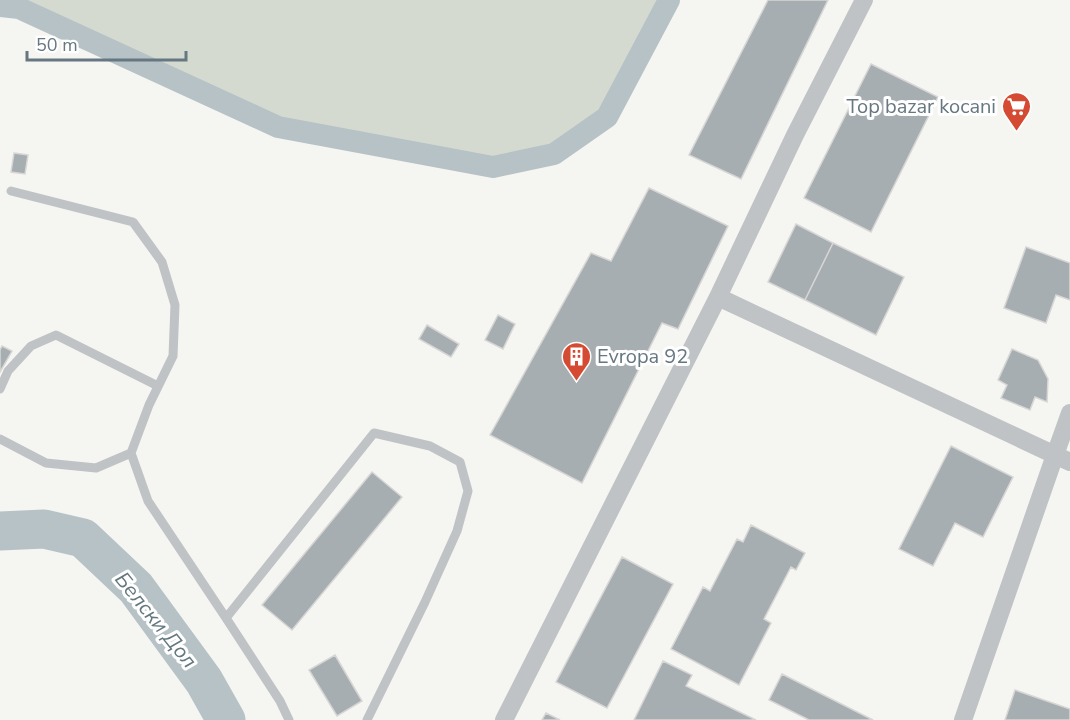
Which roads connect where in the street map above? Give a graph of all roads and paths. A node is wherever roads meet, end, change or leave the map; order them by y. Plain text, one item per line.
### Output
1 (864, 0) edge
2 (11, 190) dead end
3 (718, 297) junction
4 (158, 386) junction
5 (0, 389) edge
6 (1070, 413) edge
7 (0, 439) edge
8 (131, 453) junction
9 (1062, 459) edge
10 (226, 618) junction
11 (289, 720) edge
12 (367, 720) edge
13 (504, 720) edge
14 (963, 720) edge

1 - 3 street
2 - 4 lane
3 - 9 street
3 - 13 street
4 - 5 lane
4 - 8 lane
6 - 9 street
7 - 8 lane
8 - 10 lane
9 - 14 street
10 - 11 lane
10 - 12 lane

